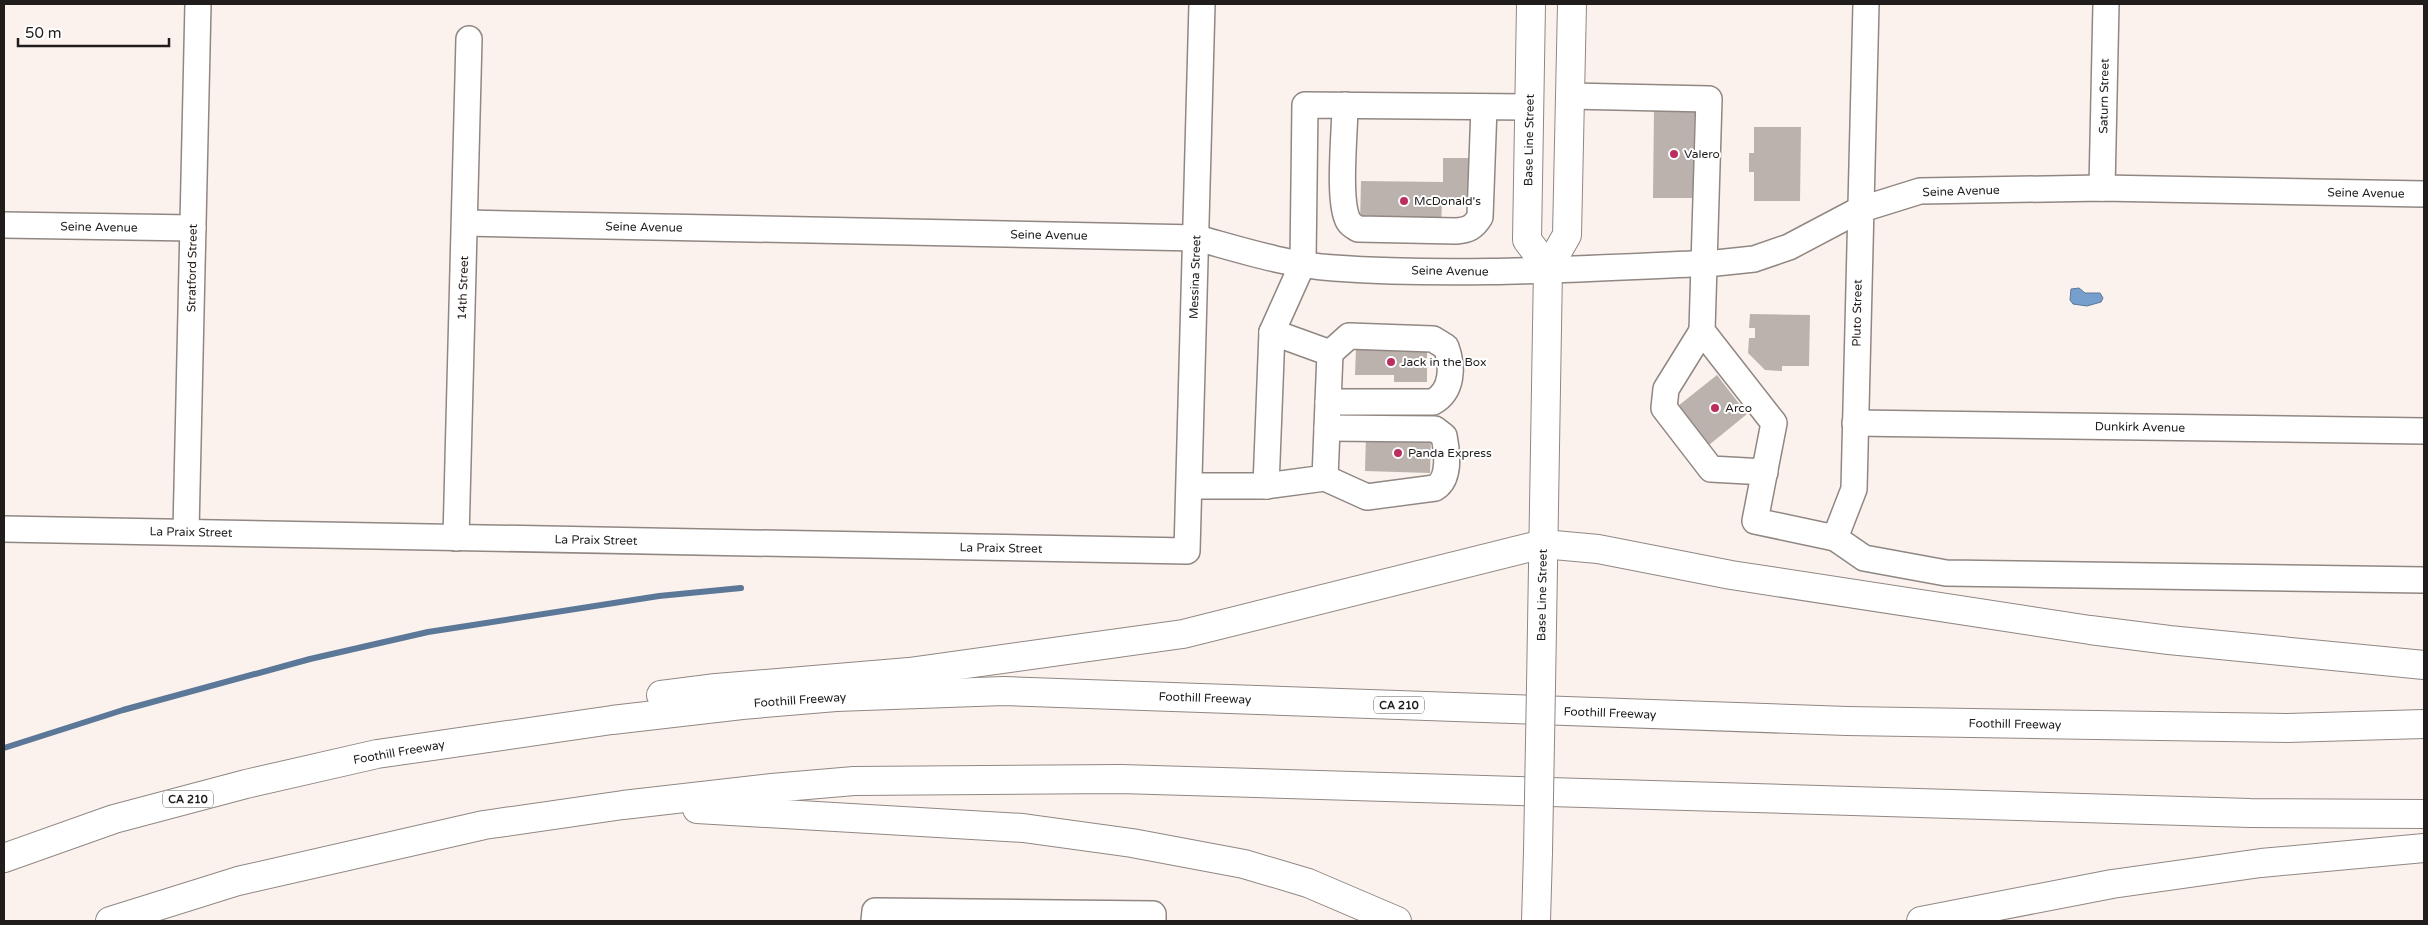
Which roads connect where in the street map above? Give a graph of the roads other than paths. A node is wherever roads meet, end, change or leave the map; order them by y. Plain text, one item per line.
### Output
1 (198, 4) edge
2 (1202, 4) edge
3 (1531, 4) edge
4 (1572, 4) edge
5 (1866, 4) edge
6 (2106, 4) edge
7 (469, 38) dead end
8 (1570, 96) junction
9 (1339, 105) junction
10 (1484, 107) junction
11 (1529, 107) junction
12 (2102, 188) junction
13 (2424, 194) edge
14 (1859, 210) junction
15 (465, 223) junction
16 (4, 225) edge
17 (193, 228) junction
18 (1197, 238) junction
19 (1302, 263) junction
20 (1706, 264) junction
21 (1548, 268) junction
22 (1272, 332) junction
23 (1702, 332) junction
24 (1330, 353) junction
25 (1328, 402) junction
26 (1855, 423) junction
27 (1327, 428) junction
28 (2424, 431) edge
29 (1765, 472) junction
30 (1325, 478) junction
31 (1190, 486) junction
32 (1266, 486) junction
33 (4, 529) edge
34 (186, 531) junction
35 (456, 538) junction
36 (1836, 538) junction
37 (1543, 544) junction
38 (1188, 551) joint
39 (2424, 580) edge
40 (2424, 665) edge
41 (2424, 724) edge
42 (377, 754) junction
43 (624, 805) junction
44 (2424, 814) edge
45 (2424, 848) edge
46 (4, 858) edge
47 (875, 916) edge
48 (110, 921) edge
49 (1153, 921) edge
50 (1397, 921) edge
51 (1536, 921) edge
52 (1921, 921) edge

1 - 17 street, Stratford Street
2 - 18 street, Messina Street
3 - 11 main road, Base Line Street
4 - 8 main road, Base Line Street
5 - 14 street, Pluto Street
6 - 12 street, Saturn Street
7 - 15 street, 14th Street
8 - 20 street
8 - 21 main road, Base Line Street
9 - 10 street
9 - 10 street
9 - 19 street
10 - 11 street
11 - 21 main road, Base Line Street
12 - 13 street, Seine Avenue
12 - 14 street, Seine Avenue
14 - 20 street, Seine Avenue
14 - 26 street, Pluto Street
15 - 18 street, Seine Avenue
15 - 35 street, 14th Street
16 - 17 street, Seine Avenue
17 - 34 street, Stratford Street
18 - 19 street, Seine Avenue
18 - 31 street, Messina Street
19 - 21 street, Seine Avenue
19 - 22 street
20 - 21 street, Seine Avenue
20 - 23 street
21 - 37 main road, Base Line Street
22 - 24 street
22 - 32 street
23 - 29 street
23 - 29 street
24 - 25 street
24 - 25 street
25 - 27 street
26 - 28 street, Dunkirk Avenue
26 - 36 street, Pluto Street
27 - 30 street
27 - 30 street
29 - 36 street
30 - 32 street
31 - 32 street
31 - 38 street, Messina Street
33 - 34 street, La Praix Street
34 - 35 street, La Praix Street
35 - 38 street, La Praix Street
36 - 39 street
37 - 40 main road
37 - 42 main road
37 - 51 main road, Base Line Street, bridge
41 - 42 main road, Foothill Freeway / CA 210
42 - 46 main road, Foothill Freeway / CA 210
43 - 44 main road
43 - 48 main road
43 - 50 main road
45 - 52 main road
47 - 49 street

